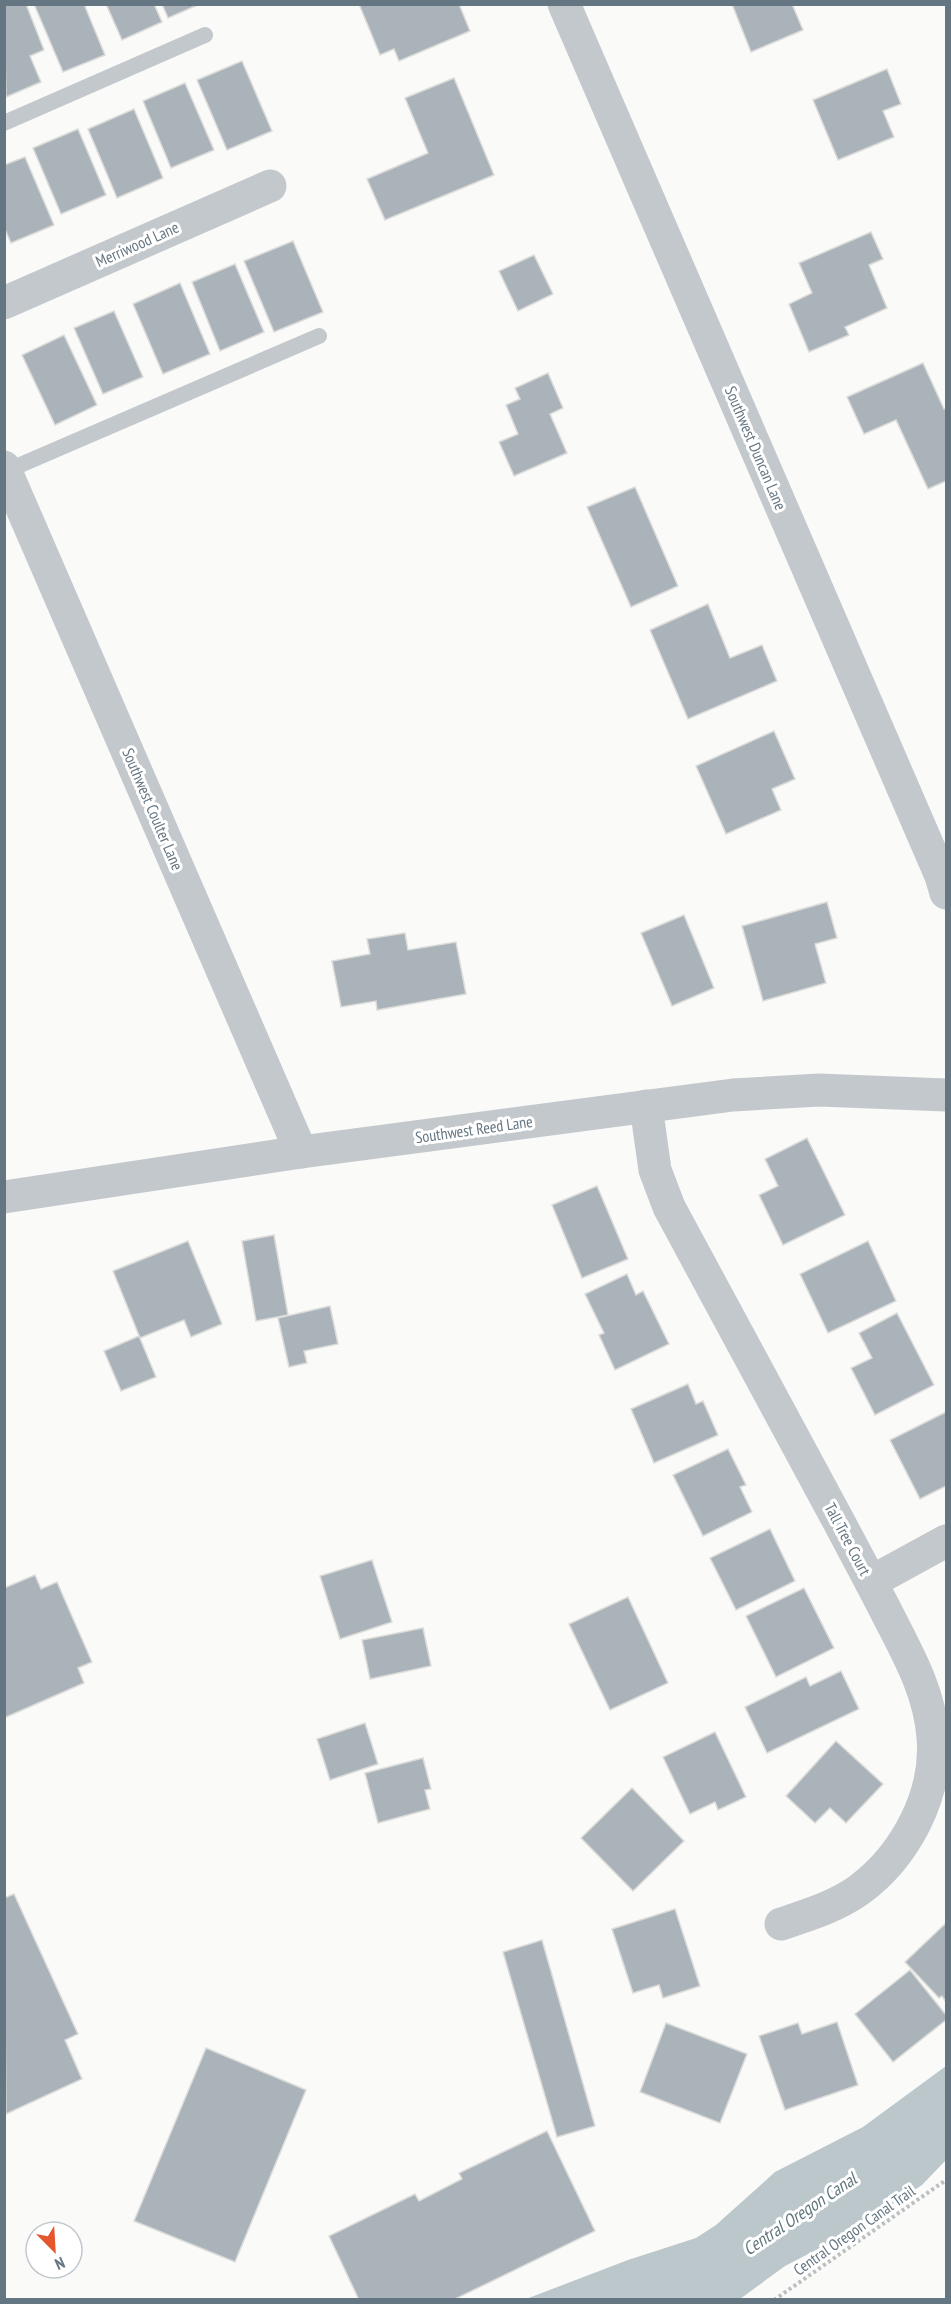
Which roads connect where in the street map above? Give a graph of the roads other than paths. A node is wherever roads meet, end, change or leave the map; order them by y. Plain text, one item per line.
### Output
1 (564, 4) edge
2 (205, 35) dead end
3 (4, 123) edge
4 (270, 186) dead end
5 (4, 303) edge
6 (319, 336) dead end
7 (5, 470) edge
8 (946, 893) edge
9 (946, 1095) edge
10 (646, 1106) junction
11 (301, 1152) junction
12 (4, 1197) edge
13 (946, 1541) edge
14 (871, 1582) junction
15 (781, 1924) dead end

1 - 8 street, Southwest Duncan Lane
2 - 3 lane
4 - 5 street, Merriwood Lane
6 - 7 lane
7 - 11 street, Southwest Coulter Lane
9 - 10 street, Southwest Reed Lane
10 - 11 street, Southwest Reed Lane
10 - 14 street, Tall Tree Court
11 - 12 street, Southwest Reed Lane
13 - 14 street
14 - 15 street, Tall Tree Court

